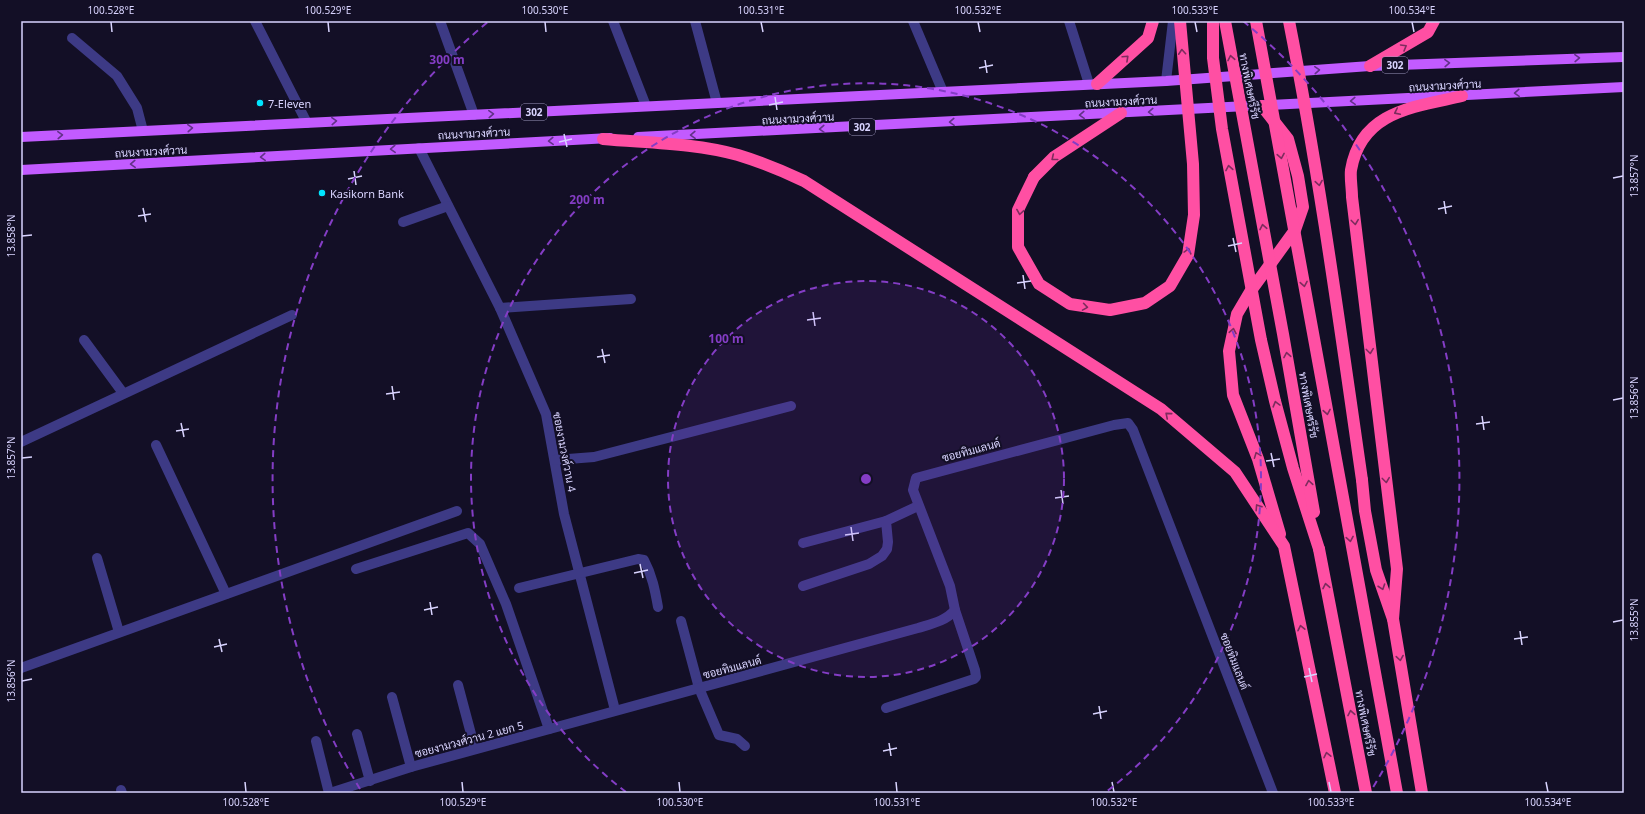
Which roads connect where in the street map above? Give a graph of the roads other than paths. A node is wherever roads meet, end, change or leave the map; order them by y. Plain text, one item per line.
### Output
1 (255, 21) edge
2 (440, 21) edge
3 (613, 21) edge
4 (696, 21) edge
5 (913, 21) edge
6 (1069, 21) edge
7 (1153, 21) edge
8 (1173, 21) edge
9 (1180, 21) edge
10 (1213, 21) edge
11 (1225, 21) edge
12 (1256, 21) edge
13 (1289, 21) edge
14 (1434, 21) edge
15 (72, 38) dead end
16 (1624, 57) edge
17 (1370, 66) junction
18 (1166, 81) junction
19 (1093, 84) junction
20 (1623, 89) edge
21 (943, 92) junction
22 (1462, 96) junction
23 (717, 102) junction
24 (646, 106) junction
25 (1262, 106) junction
26 (1121, 113) junction
27 (474, 114) junction
28 (307, 123) junction
29 (143, 131) junction
30 (21, 137) edge
31 (604, 139) junction
32 (419, 148) junction
33 (21, 170) edge
34 (448, 206) junction
35 (403, 222) dead end
36 (631, 298) dead end
37 (500, 308) junction
38 (292, 314) dead end
39 (84, 340) dead end
40 (123, 393) junction
41 (790, 406) dead end
42 (21, 442) edge
43 (156, 445) dead end
44 (555, 460) junction
45 (918, 506) junction
46 (457, 511) dead end
47 (886, 520) junction
48 (803, 543) dead end
49 (1284, 546) junction
50 (1319, 549) junction
51 (97, 558) dead end
52 (356, 570) dead end
53 (580, 574) junction
54 (803, 586) dead end
55 (519, 588) dead end
56 (226, 594) junction
57 (658, 607) dead end
58 (955, 610) junction
59 (1393, 620) junction
60 (681, 621) dead end
61 (120, 632) junction
62 (21, 668) edge
63 (458, 685) dead end
64 (700, 688) junction
65 (392, 697) dead end
66 (886, 708) dead end
67 (615, 710) junction
68 (548, 729) junction
69 (357, 734) dead end
70 (316, 741) dead end
71 (745, 746) dead end
72 (475, 749) junction
73 (411, 767) junction
74 (370, 781) junction
75 (1423, 792) edge
76 (330, 793) edge
77 (1273, 793) edge
78 (1335, 793) edge
79 (1366, 793) edge
80 (1397, 793) edge

1 - 28 street
2 - 27 street
3 - 24 street
4 - 23 street
5 - 21 street
6 - 19 street
19 -> 7 highway
8 - 18 street
26 -> 9 highway, bridge
50 -> 10 highway, bridge
50 -> 11 highway, ทางพิเศษศรีรัช, bridge
12 -> 80 highway, ทางพิเศษศรีรัช, bridge
13 -> 59 highway, bridge
17 -> 14 highway
15 - 29 street
17 -> 16 main road, ถนนงามวงศ์วาน / 302
18 -> 17 main road, ถนนงามวงศ์วาน / 302
18 - 19 main road, ถนนงามวงศ์วาน / 302
19 - 21 main road, ถนนงามวงศ์วาน / 302
20 -> 22 main road, ถนนงามวงศ์วาน / 302
21 - 23 main road, ถนนงามวงศ์วาน / 302
22 -> 25 main road, ถนนงามวงศ์วาน / 302
22 -> 59 highway
23 - 24 main road, ถนนงามวงศ์วาน / 302
27 -> 24 main road, ถนนงามวงศ์วาน / 302
25 -> 26 main road, ถนนงามวงศ์วาน / 302
49 -> 25 highway
26 -> 31 main road, ถนนงามวงศ์วาน / 302
28 -> 27 main road, ถนนงามวงศ์วาน / 302
29 -> 28 main road, ถนนงามวงศ์วาน / 302
30 -> 29 main road, ถนนงามวงศ์วาน / 302
31 -> 32 main road, ถนนงามวงศ์วาน / 302
49 -> 31 highway
32 -> 33 main road, ถนนงามวงศ์วาน / 302
32 - 34 street, ซอยงามวงศ์วาน 4
34 - 35 street
34 - 37 street, ซอยงามวงศ์วาน 4
36 - 37 street
37 - 44 street, ซอยงามวงศ์วาน 4
38 - 40 street
39 - 40 street
40 - 42 street
41 - 44 street
43 - 56 street
44 - 53 street, ซอยงามวงศ์วาน 4
45 - 47 street
45 - 58 street, ซอยทิมแลนด์
45 - 77 street, ซอยทิมแลนด์
46 - 56 street
47 - 48 street
47 - 54 street
78 -> 49 highway
79 -> 50 highway, ทางพิเศษศรีรัช
51 - 61 street
52 - 68 street
53 - 55 street
53 - 57 street
53 - 67 street, ซอยงามวงศ์วาน 4
56 - 61 street
58 - 64 street, ซอยทิมแลนด์
58 - 66 street
59 -> 75 highway
60 - 64 street
61 - 62 street
63 - 72 street
64 - 67 street, ซอยทิมแลนด์
64 - 71 street
65 - 73 street
67 - 68 street, ซอยงามวงศ์วาน 2 แยก 5
68 - 72 street, ซอยงามวงศ์วาน 2 แยก 5
69 - 74 street
70 - 76 street
72 - 73 street, ซอยงามวงศ์วาน 2 แยก 5
73 - 74 street, ซอยงามวงศ์วาน 2 แยก 5
74 - 76 street, ซอยงามวงศ์วาน 2 แยก 5

